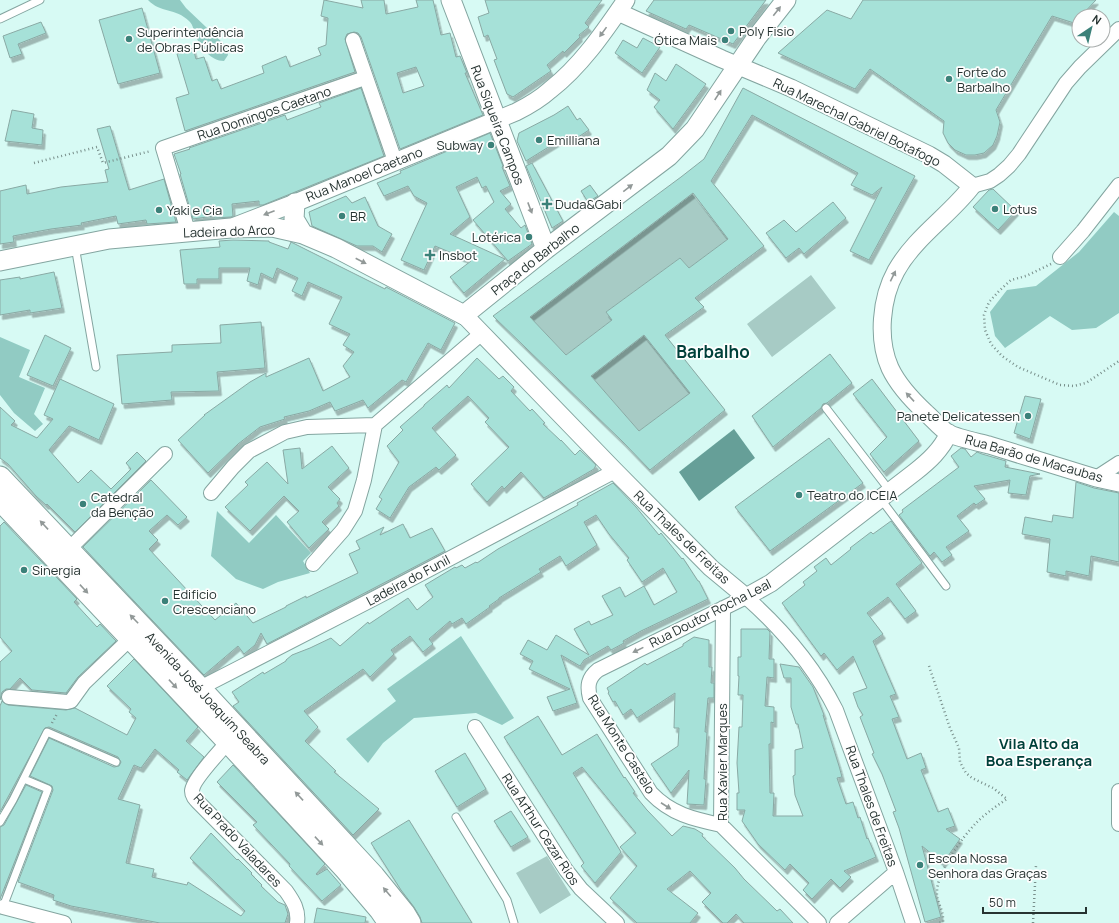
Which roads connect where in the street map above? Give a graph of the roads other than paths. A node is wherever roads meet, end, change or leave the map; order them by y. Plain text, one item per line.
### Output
1 (40, 0) edge
2 (451, 0) edge
3 (786, 0) edge
4 (622, 6) edge
5 (0, 19) edge
6 (1119, 29) edge
7 (353, 40) dead end
8 (737, 66) junction
9 (365, 78) junction
10 (496, 120) junction
11 (395, 161) junction
12 (1119, 185) edge
13 (972, 186) junction
14 (295, 203) junction
15 (231, 228) junction
16 (188, 231) junction
17 (303, 234) junction
18 (74, 246) junction
19 (546, 250) junction
20 (1060, 257) road end
21 (0, 261) edge
22 (464, 315) junction
23 (482, 333) junction
24 (96, 367) dead end
25 (826, 408) dead end
26 (375, 425) junction
27 (949, 433) junction
28 (165, 454) dead end
29 (1119, 463) edge
30 (615, 471) junction
31 (0, 477) edge
32 (1096, 478) junction
33 (1119, 483) edge
34 (211, 493) dead end
35 (885, 494) junction
36 (0, 500) edge
37 (68, 550) junction
38 (313, 564) dead end
39 (946, 586) dead end
40 (746, 597) junction
41 (723, 608) junction
42 (130, 638) junction
43 (598, 670) joint
44 (200, 688) junction
45 (9, 697) dead end
46 (475, 727) dead end
47 (228, 742) junction
48 (116, 762) dead end
49 (24, 779) junction
50 (1119, 791) edge
51 (456, 817) dead end
52 (0, 822) edge
53 (1119, 824) edge
54 (721, 825) junction
55 (896, 872) junction
56 (2, 907) joint
57 (64, 923) edge
58 (297, 923) edge
59 (389, 923) edge
60 (410, 923) edge
61 (514, 923) edge
62 (617, 923) edge
63 (818, 923) edge
64 (837, 923) edge
65 (913, 923) edge

1 - 5 lane
2 - 10 main road, Rua Siqueira Campos
8 -> 3 main road, Praça do Barbalho
4 - 8 street, Rua Marechal Gabriel Botafogo
4 -> 10 street, Rua Manoel Caetano
6 - 13 street
7 - 9 street
8 - 13 street, Rua Marechal Gabriel Botafogo
19 -> 8 main road, Praça do Barbalho
9 - 11 street
9 - 16 street, Rua Domingos Caetano
10 - 11 street, Rua Manoel Caetano
10 -> 19 main road, Rua Siqueira Campos
11 - 14 street, Rua Manoel Caetano
12 - 20 street
27 -> 13 street
14 -> 15 street, Rua Manoel Caetano
14 - 17 main road
15 - 16 main road, Ladeira do Arco
15 - 17 main road, Ladeira do Arco
16 - 18 main road, Ladeira do Arco
17 -> 22 main road, Ladeira do Arco
18 - 21 main road, Ladeira do Arco
18 - 24 lane
19 - 22 main road, Praça do Barbalho
22 - 23 street, Rua Thales de Freitas
23 - 26 street
23 - 30 street, Rua Thales de Freitas
25 - 35 lane
26 - 34 street
26 - 38 street
27 - 32 street, Rua Barão de Macaubas
27 - 35 street, Rua Doutor Rocha Leal
28 - 37 street
29 - 32 street
30 - 40 street, Rua Thales de Freitas
30 - 44 street, Ladeira do Funil
37 -> 31 main road, Avenida José Joaquim Seabra
32 - 33 street, Rua Barão de Macaubas
35 - 39 lane
35 - 40 street, Rua Doutor Rocha Leal
36 -> 42 main road, Avenida José Joaquim Seabra
44 -> 37 main road, Avenida José Joaquim Seabra
40 - 41 street, Rua Doutor Rocha Leal
40 - 55 street, Rua Thales de Freitas
41 -> 43 street, Rua Doutor Rocha Leal
41 - 54 street, Rua Xavier Marques
42 - 45 street
42 -> 47 main road, Avenida José Joaquim Seabra
43 -> 54 street, Rua Monte Castelo
60 -> 44 main road, Avenida José Joaquim Seabra
46 - 62 street, Rua Arthur Cezar Rios
47 - 58 street, Rua Prado Valadares
47 -> 59 main road, Avenida José Joaquim Seabra
48 - 49 lane
49 - 52 lane
49 - 56 lane
50 - 53 street
51 - 61 lane
54 - 63 street, Rua Xavier Marques
55 - 64 street
55 - 65 street, Rua Thales de Freitas
56 - 57 street

